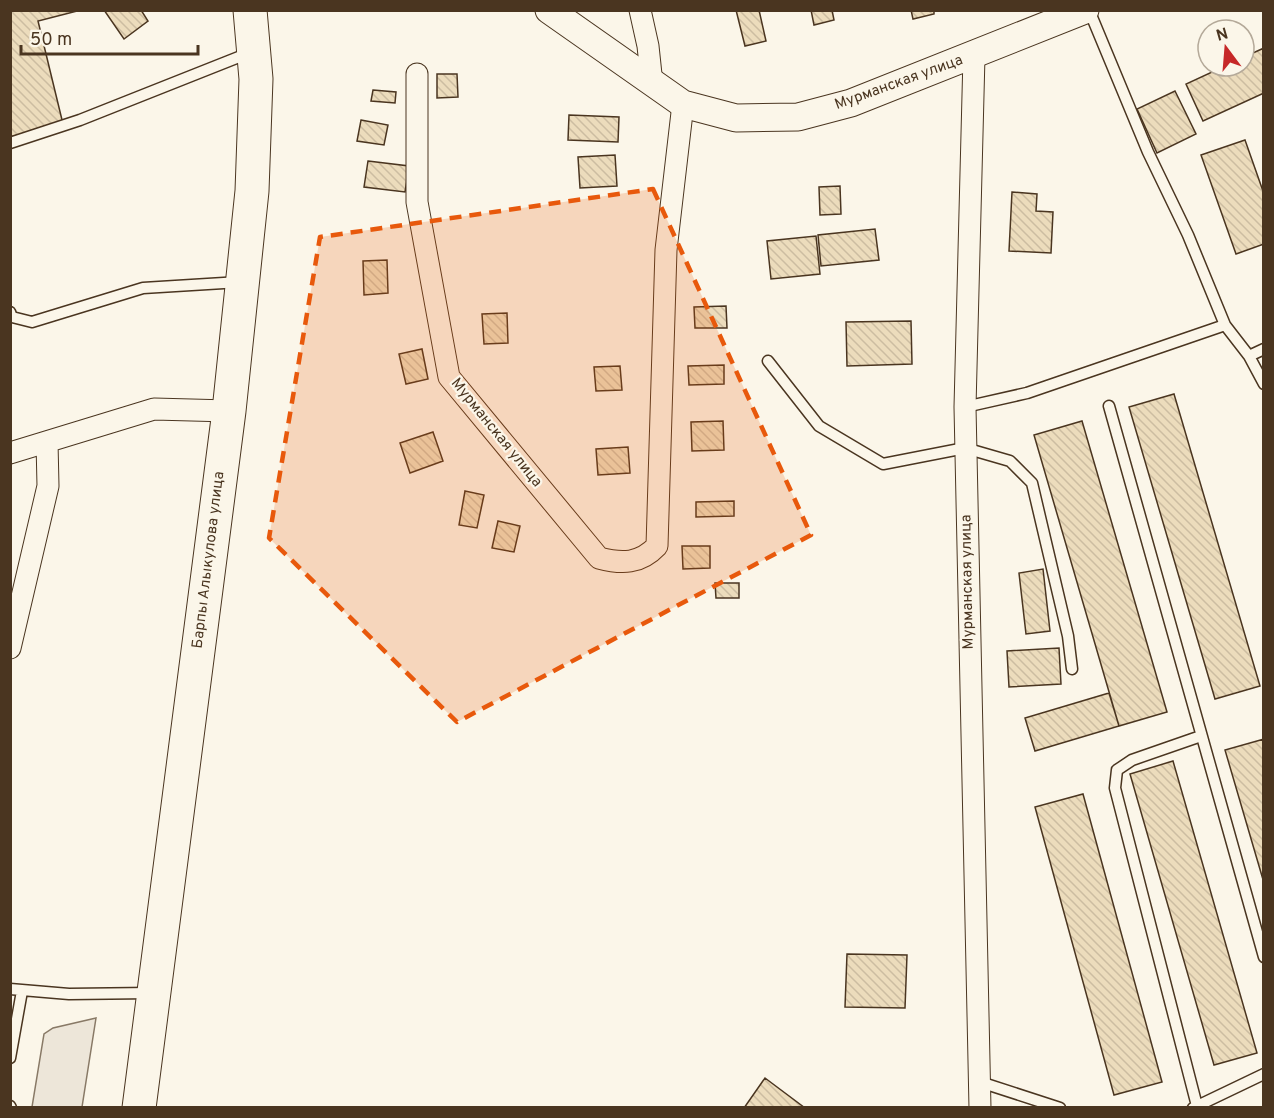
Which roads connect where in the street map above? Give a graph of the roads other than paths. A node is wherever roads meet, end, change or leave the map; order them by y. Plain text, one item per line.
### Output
1 (250, 10) edge
2 (549, 10) edge
3 (640, 10) edge
4 (1087, 10) edge
5 (255, 50) junction
6 (974, 56) junction
7 (417, 74) dead end
8 (651, 84) junction
9 (683, 104) junction
10 (10, 143) edge
11 (243, 282) junction
12 (10, 312) edge
13 (1225, 325) junction
14 (1263, 350) edge
15 (1249, 356) junction
16 (768, 361) dead end
17 (1263, 384) edge
18 (1108, 406) dead end
19 (965, 407) junction
20 (229, 411) junction
21 (46, 442) junction
22 (965, 448) junction
23 (10, 453) edge
24 (10, 648) edge
25 (1072, 669) dead end
26 (1201, 736) junction
27 (1263, 957) edge
28 (16, 990) edge
29 (153, 993) junction
30 (10, 1058) edge
31 (1263, 1074) edge
32 (980, 1082) junction
33 (1195, 1106) edge
34 (139, 1107) edge
35 (980, 1107) edge
36 (1060, 1107) edge

1 - 5 main road, Барпы Алыкулова улица
2 - 8 street, Мурманская улица
3 - 8 street
4 - 6 street, Мурманская улица
4 - 13 lane
5 - 10 lane
5 - 11 main road, Барпы Алыкулова улица
6 - 9 street, Мурманская улица
6 - 19 street, Мурманская улица
7 - 9 street, Мурманская улица
8 - 9 street, Мурманская улица
11 - 12 lane
11 - 20 main road, Барпы Алыкулова улица
13 - 15 lane
13 - 19 lane
14 - 15 lane
15 - 17 lane
16 - 22 lane
18 - 26 lane
19 - 22 street, Мурманская улица
20 - 21 street
20 - 29 main road, Барпы Алыкулова улица
21 - 23 street
21 - 24 street
22 - 25 lane
22 - 32 street, Мурманская улица
26 - 27 lane
26 - 33 lane
28 - 29 lane
28 - 30 lane
29 - 34 main road, Барпы Алыкулова улица
31 - 33 lane
32 - 35 street, Мурманская улица
32 - 36 lane

